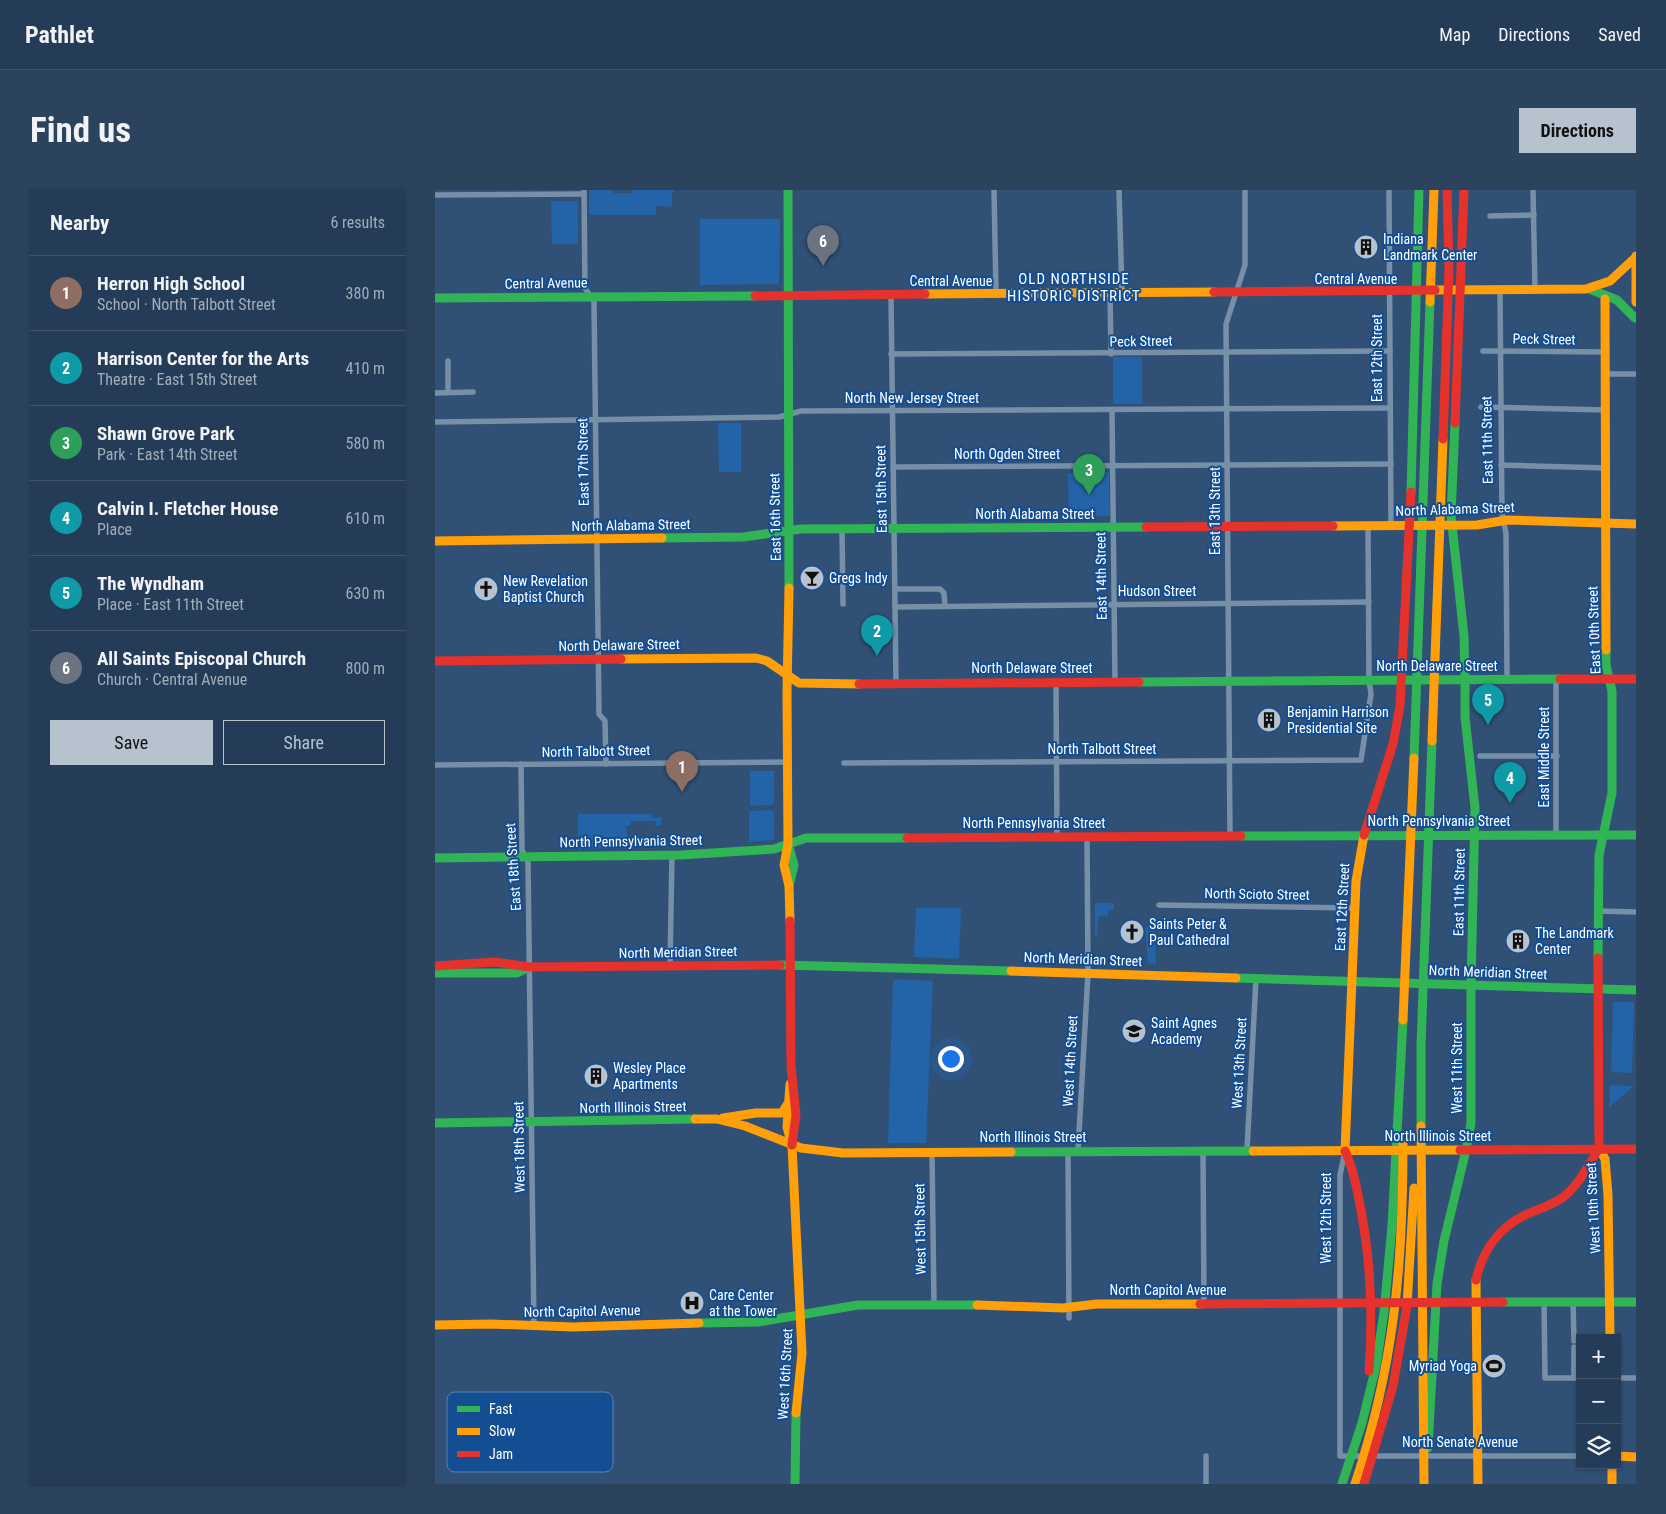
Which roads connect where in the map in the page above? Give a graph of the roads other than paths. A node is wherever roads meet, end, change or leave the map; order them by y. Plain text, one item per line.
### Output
1 (788, 190) edge
2 (994, 190) edge
3 (1119, 190) edge
4 (1245, 190) edge
5 (1389, 190) edge
6 (1419, 190) edge
7 (1434, 190) edge
8 (1447, 190) edge
9 (1453, 190) edge
10 (1464, 190) edge
11 (1533, 190) edge
12 (584, 192) edge
13 (435, 195) edge
14 (1533, 215) junction
15 (1490, 216) dead end
16 (1449, 225) junction
17 (1636, 257) edge
18 (1535, 289) junction
19 (1586, 289) junction
20 (1500, 290) junction
21 (1390, 292) junction
22 (1236, 293) junction
23 (996, 294) junction
24 (1111, 294) junction
25 (1122, 294) junction
26 (789, 295) junction
27 (891, 295) junction
28 (590, 296) junction
29 (435, 298) edge
30 (1605, 299) junction
31 (1636, 302) edge
32 (1635, 318) edge
33 (1483, 350) dead end
34 (1500, 351) junction
35 (1391, 352) junction
36 (1606, 352) junction
37 (1226, 353) junction
38 (891, 354) junction
39 (1111, 354) junction
40 (448, 361) dead end
41 (1606, 374) junction
42 (1636, 374) edge
43 (449, 392) junction
44 (473, 392) dead end
45 (435, 393) edge
46 (1481, 407) dead end
47 (1501, 407) junction
48 (1391, 408) junction
49 (1227, 409) junction
50 (1112, 410) junction
51 (1606, 410) junction
52 (892, 411) junction
53 (787, 414) junction
54 (595, 419) junction
55 (435, 422) edge
56 (1391, 464) junction
57 (1227, 465) junction
58 (1501, 465) junction
59 (1112, 466) junction
60 (893, 467) junction
61 (1607, 468) junction
62 (1504, 520) junction
63 (1606, 523) junction
64 (1636, 524) edge
65 (1227, 526) junction
66 (1368, 526) junction
67 (1391, 526) junction
68 (1113, 527) junction
69 (842, 529) junction
70 (894, 529) junction
71 (789, 530) junction
72 (597, 539) junction
73 (435, 541) edge
74 (895, 589) junction
75 (1369, 602) junction
76 (1228, 603) junction
77 (843, 604) dead end
78 (1114, 604) junction
79 (945, 606) junction
80 (895, 607) junction
81 (598, 659) junction
82 (435, 661) edge
83 (788, 676) junction
84 (1556, 679) junction
85 (1609, 679) junction
86 (1369, 680) junction
87 (1465, 680) junction
88 (1507, 680) junction
89 (1636, 680) edge
90 (1229, 681) junction
91 (1056, 682) junction
92 (1115, 682) junction
93 (896, 683) junction
94 (1480, 756) dead end
95 (1557, 756) junction
96 (1230, 760) junction
97 (787, 762) junction
98 (1056, 762) junction
99 (844, 763) dead end
100 (521, 764) junction
101 (606, 764) junction
102 (435, 765) edge
103 (1556, 834) junction
104 (1605, 834) junction
105 (1363, 835) junction
106 (1474, 835) junction
107 (1636, 835) edge
108 (1231, 836) junction
109 (1057, 837) junction
110 (1087, 837) junction
111 (788, 844) junction
112 (672, 855) junction
113 (525, 857) junction
114 (435, 858) edge
115 (1159, 905) dead end
116 (1355, 908) junction
117 (1597, 911) junction
118 (1636, 912) edge
119 (790, 965) junction
120 (435, 966) edge
121 (670, 966) junction
122 (529, 967) junction
123 (435, 973) edge
124 (1087, 973) junction
125 (1256, 978) junction
126 (1352, 980) junction
127 (1471, 985) junction
128 (1598, 989) junction
129 (1636, 990) edge
130 (1402, 1062) junction
131 (791, 1068) junction
132 (1421, 1076) junction
133 (787, 1105) junction
134 (717, 1118) junction
135 (531, 1122) junction
136 (435, 1123) edge
137 (792, 1146) junction
138 (1599, 1148) junction
139 (1636, 1149) edge
140 (1203, 1150) junction
141 (1247, 1150) junction
142 (1345, 1150) junction
143 (1465, 1150) junction
144 (1068, 1151) junction
145 (1078, 1151) junction
146 (932, 1152) junction
147 (1475, 1302) junction
148 (1544, 1302) junction
149 (1573, 1302) junction
150 (1610, 1302) junction
151 (1636, 1302) edge
152 (1340, 1303) junction
153 (1204, 1304) junction
154 (934, 1305) junction
155 (1069, 1307) junction
156 (801, 1315) junction
157 (1069, 1318) dead end
158 (435, 1325) edge
159 (534, 1326) junction
160 (1610, 1334) edge
161 (1576, 1367) edge
162 (1576, 1378) edge
163 (1621, 1378) edge
164 (1636, 1378) edge
165 (1365, 1412) junction
166 (1206, 1456) dead end
167 (1340, 1456) joint
168 (1477, 1456) junction
169 (1576, 1456) edge
170 (1621, 1456) edge
171 (1636, 1457) edge
172 (1611, 1469) edge
173 (795, 1484) edge
174 (1206, 1484) edge
175 (1342, 1484) edge
176 (1355, 1484) edge
177 (1364, 1484) edge
178 (1424, 1484) edge
179 (1478, 1484) edge
180 (1612, 1484) edge

1 - 26 main road, East 16th Street
2 - 23 street
3 - 25 street
4 - 22 street, East 13th Street
5 - 21 street, East 12th Street
6 - 105 main road, East 12th Street
7 - 130 main road
8 - 16 main road
9 - 16 main road
10 - 87 main road, East 11th Street
11 - 14 street
12 - 13 street
12 - 28 street, East 17th Street
14 - 15 street
14 - 18 street
16 - 132 main road
17 - 19 main road, Central Avenue
17 - 31 main road
18 - 19 main road, Central Avenue
18 - 20 main road, Central Avenue
19 - 30 main road
19 - 32 main road
20 - 21 main road, Central Avenue
20 - 34 street, East 11th Street
21 - 22 main road, Central Avenue
21 - 35 street, East 12th Street
22 - 25 main road, Central Avenue
22 - 37 street, East 13th Street
23 - 24 main road, Central Avenue
23 - 27 main road, Central Avenue
24 - 25 main road, Central Avenue
24 - 39 street
26 - 27 main road, Central Avenue
26 - 28 main road, Central Avenue
26 - 53 main road, East 16th Street
27 - 38 street, East 15th Street
28 - 29 main road, Central Avenue
28 - 54 street, East 17th Street
30 - 32 main road
30 - 36 main road, East 10th Street
33 - 34 street, Peck Street
34 - 36 street, Peck Street
34 - 47 street, East 11th Street
35 - 37 street, Peck Street
35 - 48 street, East 12th Street
36 - 41 main road, East 10th Street
37 - 39 street, Peck Street
37 - 49 street, East 13th Street
38 - 39 street, Peck Street
38 - 52 street, East 15th Street
40 - 43 street
41 - 42 street
41 - 51 main road, East 10th Street
43 - 44 street
43 - 45 street
46 - 47 street
47 - 51 street
47 - 58 street, East 11th Street
48 - 49 street, North New Jersey Street
48 - 56 street, East 12th Street
49 - 50 street, North New Jersey Street
49 - 57 street, East 13th Street
50 - 52 street, North New Jersey Street
50 - 59 street, East 14th Street
51 - 61 main road, East 10th Street
52 - 53 street, North New Jersey Street
52 - 60 street, East 15th Street
53 - 54 street, North New Jersey Street
53 - 71 main road, East 16th Street
54 - 55 street, North New Jersey Street
54 - 72 street, East 17th Street
56 - 57 street, North Ogden Street
56 - 67 street, East 12th Street
57 - 59 street, North Ogden Street
57 - 65 street, East 13th Street
58 - 61 street
58 - 62 street, East 11th Street
59 - 60 street, North Ogden Street
59 - 68 street, East 14th Street
60 - 70 street, East 15th Street
61 - 63 main road, East 10th Street
62 - 63 main road, North Alabama Street
62 - 67 main road, North Alabama Street
62 - 88 street, East 11th Street
63 - 64 main road, North Alabama Street
63 - 85 main road, East 10th Street
65 - 66 main road, North Alabama Street
65 - 68 main road, North Alabama Street
65 - 76 street, East 13th Street
66 - 67 main road, North Alabama Street
66 - 75 street
68 - 70 main road, North Alabama Street
68 - 78 street, East 14th Street
69 - 70 main road, North Alabama Street
69 - 71 main road, North Alabama Street
69 - 77 street
70 - 74 street, East 15th Street
71 - 72 main road, North Alabama Street
71 - 83 main road, East 16th Street
72 - 73 main road, North Alabama Street
72 - 81 street, East 17th Street
74 - 79 street
74 - 80 street, East 15th Street
75 - 76 street, Hudson Street
75 - 86 street
76 - 78 street, Hudson Street
76 - 90 street, East 13th Street
78 - 79 street, Hudson Street
78 - 92 street, East 14th Street
79 - 80 street, Hudson Street
80 - 93 street, East 15th Street
81 - 82 main road, North Delaware Street
81 - 83 main road, North Delaware Street
81 - 101 street, East 17th Street
83 - 93 main road, North Delaware Street
83 - 97 main road, East 16th Street
84 - 85 main road, North Delaware Street
84 - 88 main road, North Delaware Street
84 - 95 street, East Middle Street
85 - 89 main road, North Delaware Street
85 - 104 main road, East 10th Street
86 - 87 main road, North Delaware Street
86 - 90 main road, North Delaware Street
86 - 96 street, North Talbott Street
87 - 88 main road, North Delaware Street
87 - 106 main road, East 11th Street
90 - 92 main road, North Delaware Street
90 - 96 street, East 13th Street
91 - 92 main road, North Delaware Street
91 - 93 main road, North Delaware Street
91 - 98 street
94 - 95 street
95 - 103 street, East Middle Street
96 - 98 street, North Talbott Street
96 - 108 street, East 13th Street
97 - 101 street, North Talbott Street
97 - 111 main road, East 16th Street
98 - 99 street, North Talbott Street
98 - 109 street
100 - 101 street, North Talbott Street
100 - 102 street, North Talbott Street
100 - 113 street, East 18th Street
103 - 104 main road, North Pennsylvania Street
103 - 106 main road, North Pennsylvania Street
104 - 107 main road, North Pennsylvania Street
104 - 117 main road, East 10th Street
105 - 106 main road, North Pennsylvania Street
105 - 108 main road, North Pennsylvania Street
105 - 116 main road, East 12th Street
106 - 127 main road, East 11th Street
108 - 110 main road, North Pennsylvania Street
109 - 110 main road, North Pennsylvania Street
109 - 111 main road, North Pennsylvania Street
110 - 124 street
111 - 112 main road, North Pennsylvania Street
111 - 119 main road, East 16th Street
112 - 113 main road, North Pennsylvania Street
112 - 121 street
113 - 114 main road, North Pennsylvania Street
113 - 122 street, East 18th Street
115 - 116 street, North Scioto Street
116 - 126 main road, East 12th Street
117 - 118 street
117 - 128 main road, East 10th Street
119 - 121 main road, North Meridian Street
119 - 124 main road, North Meridian Street
119 - 131 main road, West 16th Street
120 - 122 main road, North Meridian Street
121 - 122 main road, North Meridian Street
122 - 123 main road, North Meridian Street
122 - 135 street, West 18th Street
124 - 125 main road, North Meridian Street
124 - 145 street, West 14th Street
125 - 126 main road, North Meridian Street
125 - 141 street, West 13th Street
126 - 127 main road, North Meridian Street
126 - 142 main road, West 12th Street
127 - 128 main road, North Meridian Street
127 - 143 main road, West 11th Street
128 - 129 main road, North Meridian Street
128 - 138 main road, West 10th Street
130 - 165 main road
130 - 176 main road
131 - 133 main road, West 16th Street
131 - 137 main road, West 16th Street
132 - 177 main road
132 - 178 main road
133 - 134 main road
133 - 137 main road, West 16th Street
134 - 135 main road, North Illinois Street
134 - 137 main road, North Illinois Street
135 - 136 main road, North Illinois Street
135 - 159 street, West 18th Street
137 - 146 main road, North Illinois Street
137 - 156 main road, West 16th Street
138 - 139 main road, North Illinois Street
138 - 143 main road, North Illinois Street
138 - 147 main road
138 - 150 main road, West 10th Street
140 - 141 main road, North Illinois Street
140 - 145 main road, North Illinois Street
140 - 153 street
141 - 142 main road, North Illinois Street
142 - 143 main road, North Illinois Street
142 - 152 street, West 12th Street
142 - 165 main road
143 - 178 main road, West 11th Street
144 - 145 main road, North Illinois Street
144 - 146 main road, North Illinois Street
144 - 155 street
146 - 154 street, West 15th Street
147 - 148 main road, North Capitol Avenue
147 - 152 main road, North Capitol Avenue
147 - 168 main road
148 - 149 main road, North Capitol Avenue
148 - 162 street
149 - 150 main road, North Capitol Avenue
149 - 161 street
150 - 151 main road, North Capitol Avenue
150 - 160 main road, West 10th Street
152 - 153 main road, North Capitol Avenue
152 - 167 street, West 12th Street
153 - 155 main road, North Capitol Avenue
154 - 155 main road, North Capitol Avenue
154 - 156 main road, North Capitol Avenue
155 - 157 street
156 - 159 main road, North Capitol Avenue
156 - 173 main road, West 16th Street
158 - 159 main road, North Capitol Avenue
163 - 164 street
165 - 175 main road
166 - 174 street
167 - 168 street, North Senate Avenue
168 - 169 street, North Senate Avenue
168 - 179 main road
170 - 171 main road
172 - 180 main road

